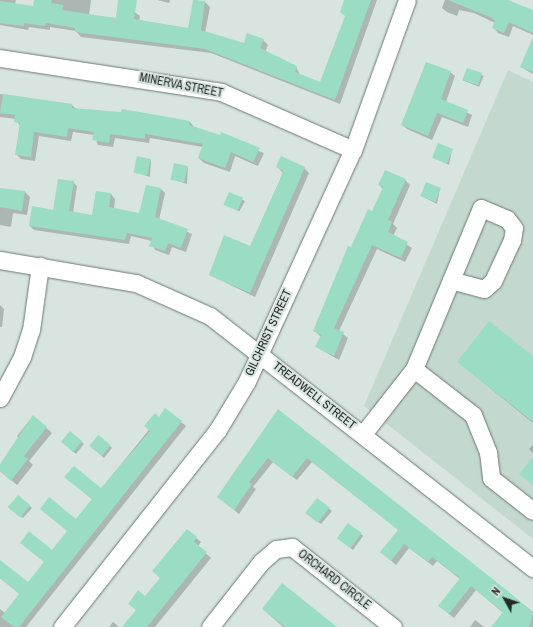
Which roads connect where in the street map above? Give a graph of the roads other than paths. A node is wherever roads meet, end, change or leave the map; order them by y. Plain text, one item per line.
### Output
1 (407, 0) edge
2 (0, 58) edge
3 (353, 150) junction
4 (0, 260) edge
5 (40, 266) junction
6 (451, 280) junction
7 (260, 353) junction
8 (414, 369) junction
9 (0, 398) edge
10 (363, 434) junction
11 (533, 511) edge
12 (533, 568) edge
13 (62, 627) edge
14 (210, 627) edge
15 (393, 627) edge

1 - 3 street, GILCHRIST STREET
2 - 3 street, MINERVA STREET
3 - 7 street, GILCHRIST STREET
4 - 5 street, TREADWELL STREET
5 - 7 street, TREADWELL STREET
5 - 9 street
6 - 6 street
6 - 8 street
7 - 10 street, TREADWELL STREET
7 - 13 street, GILCHRIST STREET
8 - 10 street
8 - 11 street
10 - 12 street, TREADWELL STREET
14 - 15 street, ORCHARD CIRCLE

